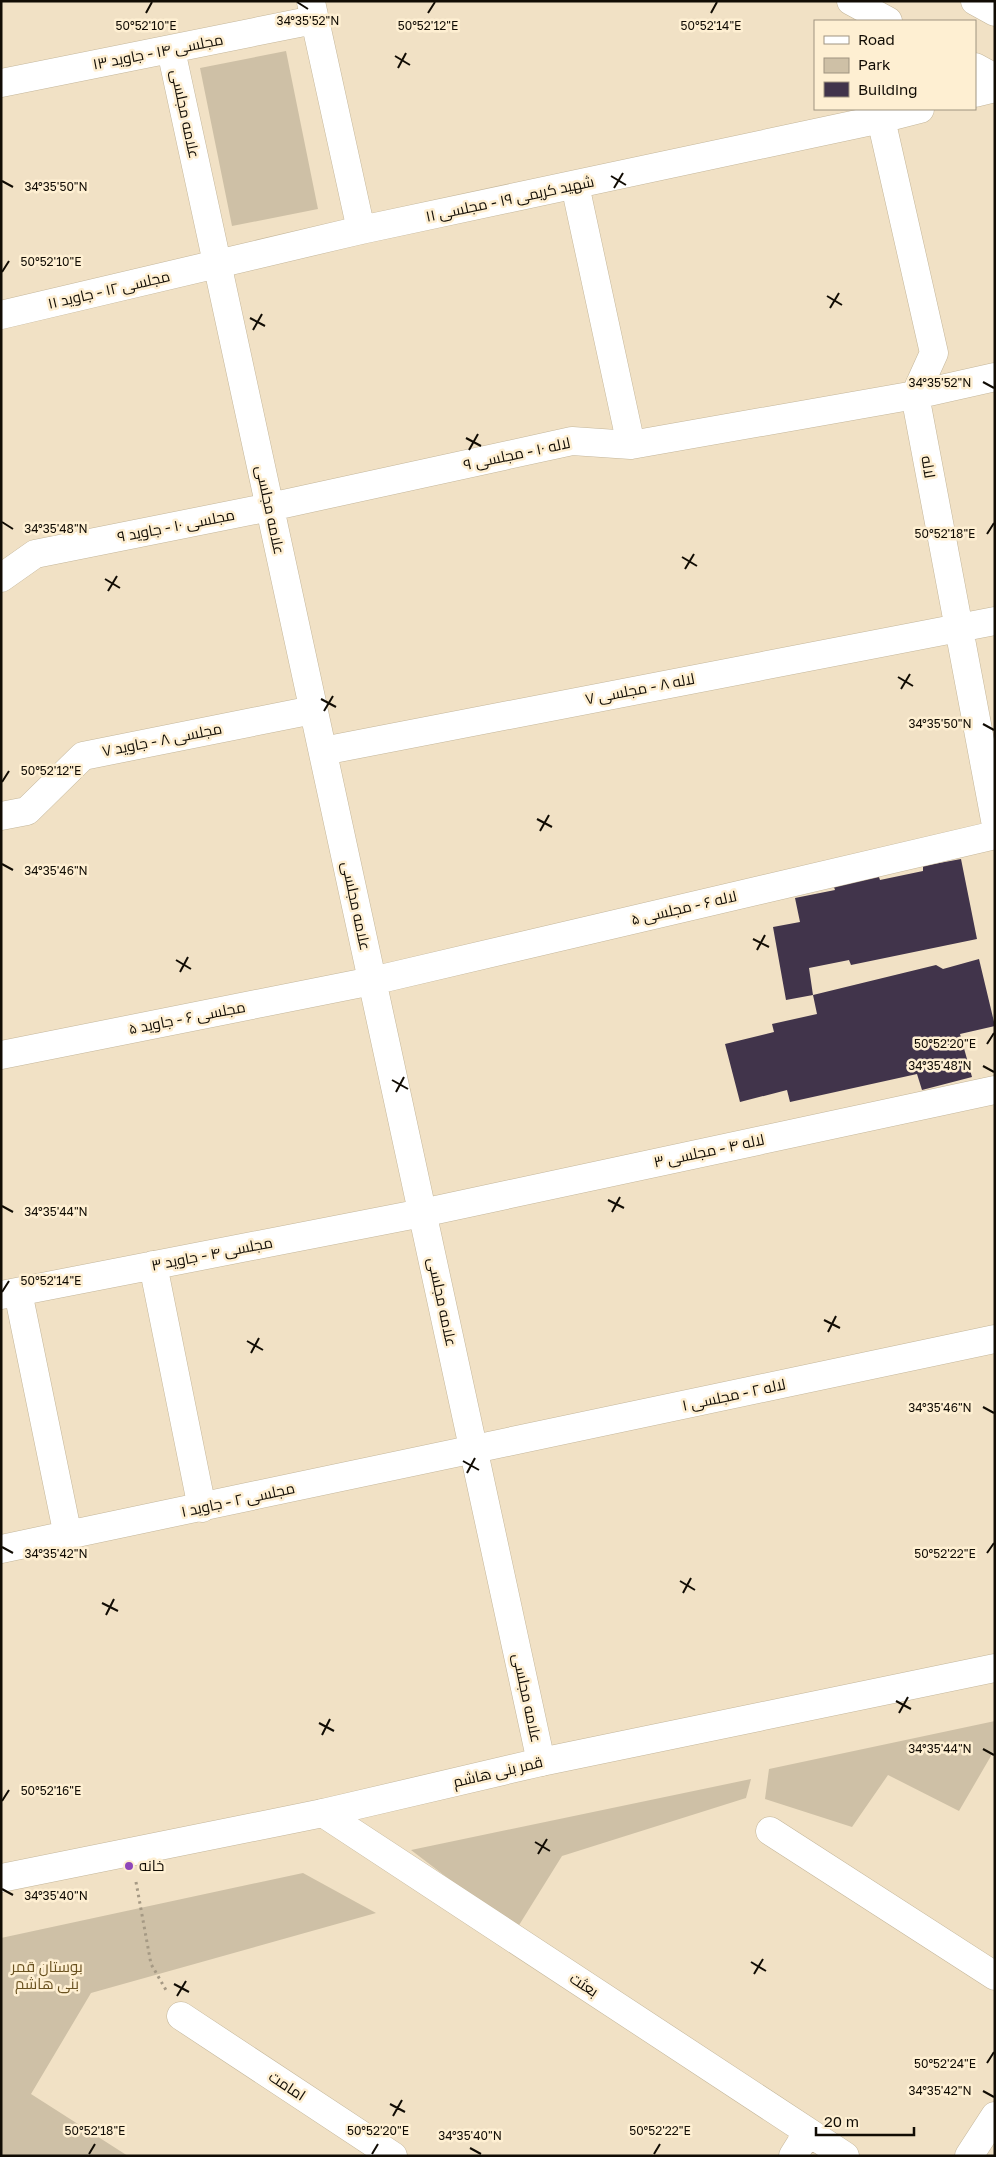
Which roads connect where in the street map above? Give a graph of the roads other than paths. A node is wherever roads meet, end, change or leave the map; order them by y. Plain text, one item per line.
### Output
1 (851, 1) edge
2 (975, 1) edge
3 (313, 11) edge
4 (995, 12) edge
5 (886, 20) edge
6 (171, 50) junction
7 (976, 68) edge
8 (995, 78) edge
9 (1, 83) edge
10 (995, 88) edge
11 (976, 93) edge
12 (916, 110) edge
13 (881, 120) junction
14 (575, 185) junction
15 (361, 230) junction
16 (217, 265) junction
17 (1, 315) edge
18 (995, 377) edge
19 (915, 395) junction
20 (631, 445) junction
21 (270, 507) junction
22 (1, 578) edge
23 (995, 621) edge
24 (958, 628) junction
25 (313, 710) junction
26 (323, 751) junction
27 (1, 816) edge
28 (995, 820) edge
29 (995, 835) edge
30 (372, 981) junction
31 (1, 1055) edge
32 (995, 1090) edge
33 (422, 1212) junction
34 (153, 1265) junction
35 (10, 1293) edge
36 (995, 1340) edge
37 (474, 1451) junction
38 (202, 1508) junction
39 (68, 1536) junction
40 (1, 1549) edge
41 (995, 1668) edge
42 (542, 1762) junction
43 (323, 1813) junction
44 (770, 1831) dead end
45 (1, 1878) edge
46 (995, 1976) edge
47 (181, 2016) dead end
48 (995, 2116) edge
49 (808, 2132) junction
50 (393, 2156) edge
51 (793, 2156) edge
52 (845, 2156) edge
53 (969, 2156) edge

1 - 5 street
2 - 4 street
3 - 6 street, مجلسی ۱۴ - جاوید ۱۳
3 - 15 street
6 - 9 street, مجلسی ۱۴ - جاوید ۱۳
6 - 16 street, علامه مجلسی
7 - 8 street
10 - 11 street
12 - 13 street, شهید کریمی ۱۹ - مجلسی ۱۱
13 - 14 street, شهید کریمی ۱۹ - مجلسی ۱۱
13 - 19 street
14 - 15 street, شهید کریمی ۱۹ - مجلسی ۱۱
14 - 20 street
15 - 16 street, شهید کریمی ۱۹ - مجلسی ۱۱
16 - 17 street, مجلسی ۱۲ - جاوید ۱۱
16 - 21 street, علامه مجلسی
18 - 19 street, لاله ۱۰ - مجلسی ۹
19 - 20 street, لاله ۱۰ - مجلسی ۹
19 - 24 street, لاله
20 - 21 street, لاله ۱۰ - مجلسی ۹
21 - 22 street, مجلسی ۱۰ - جاوید ۹
21 - 25 street, علامه مجلسی
23 - 24 street, لاله ۸ - مجلسی ۷
24 - 26 street, لاله ۸ - مجلسی ۷
24 - 28 street, لاله
25 - 26 street, علامه مجلسی
25 - 27 street, مجلسی ۸ - جاوید ۷
26 - 30 street, علامه مجلسی
29 - 30 street, لاله ۶ - مجلسی ۵
30 - 31 street, مجلسی ۶ - جاوید ۵
30 - 33 street, علامه مجلسی
32 - 33 street, لاله ۴ - مجلسی ۳
33 - 34 street, مجلسی ۴ - جاوید ۳
33 - 37 street, علامه مجلسی
34 - 35 street, مجلسی ۴ - جاوید ۳
34 - 38 street
35 - 39 street
36 - 37 street, لاله ۲ - مجلسی ۱
37 - 38 street, مجلسی ۲ - جاوید ۱
37 - 42 street, علامه مجلسی
38 - 39 street, مجلسی ۲ - جاوید ۱
39 - 40 street, مجلسی ۲ - جاوید ۱
41 - 42 street, قمر بنی هاشم
42 - 43 street, قمر بنی هاشم
43 - 45 street, قمر بنی هاشم
43 - 49 street, بعثت
44 - 46 street
47 - 50 street, امامت
48 - 53 street
49 - 51 street
49 - 52 street, بعثت

